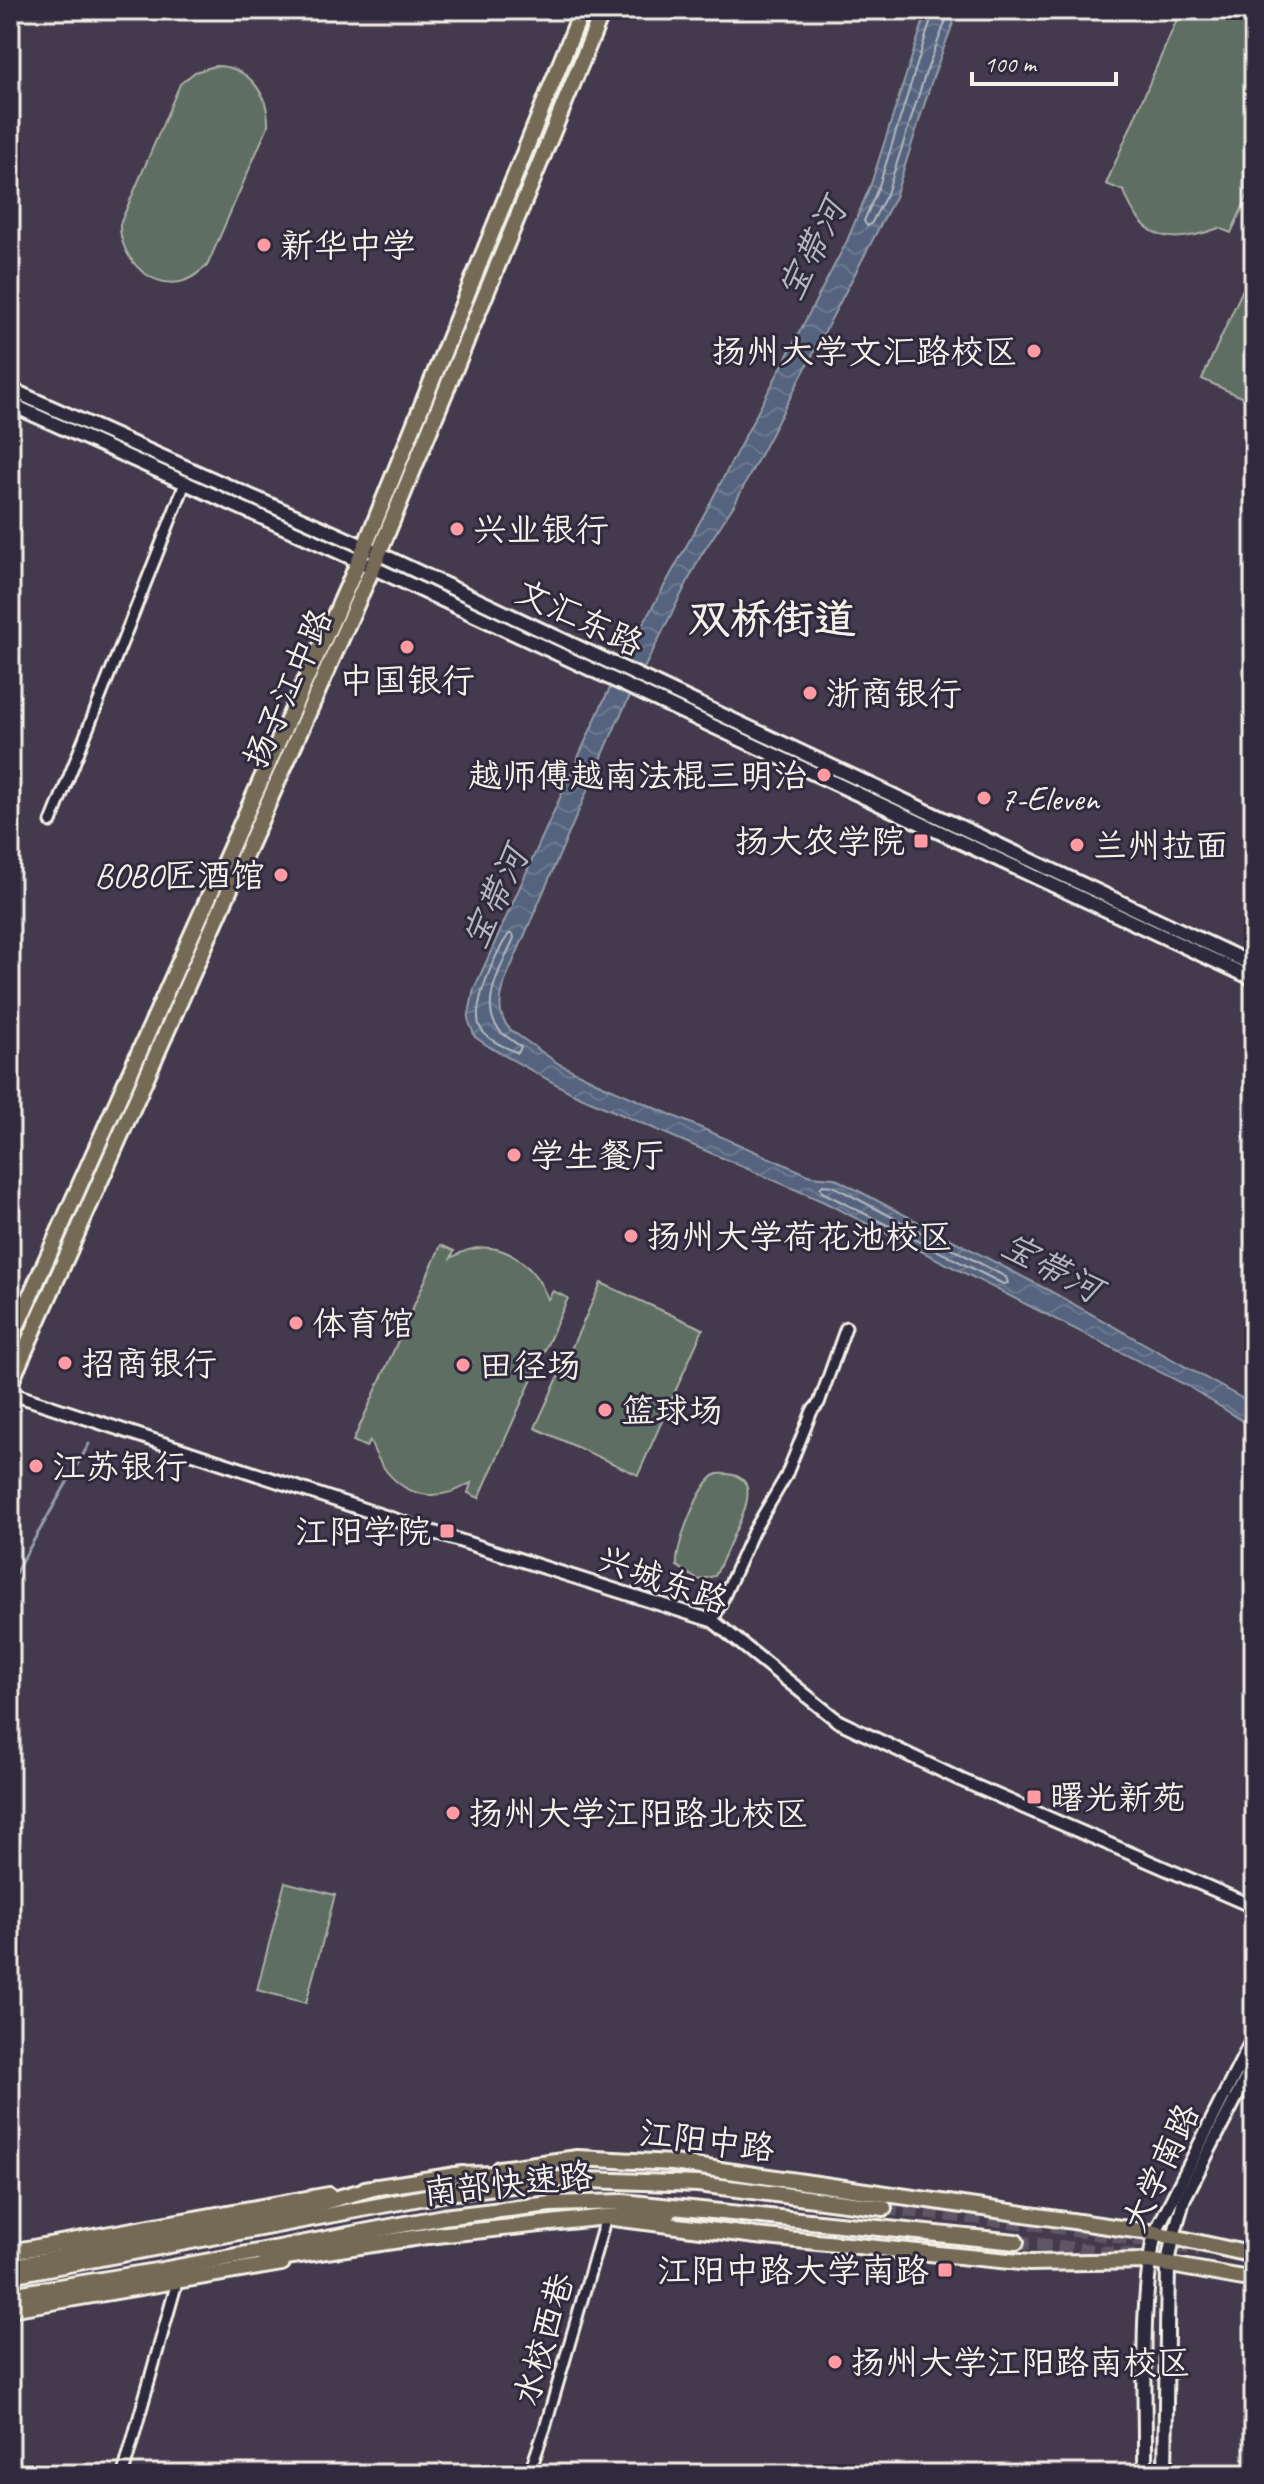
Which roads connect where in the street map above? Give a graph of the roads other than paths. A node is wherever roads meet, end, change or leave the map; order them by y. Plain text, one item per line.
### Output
1 (582, 10) edge
2 (603, 10) edge
3 (10, 389) edge
4 (10, 404) edge
5 (186, 481) junction
6 (369, 557) junction
7 (51, 822) dead end
8 (1254, 965) edge
9 (1254, 979) edge
10 (846, 1327) dead end
11 (10, 1341) edge
12 (10, 1384) edge
13 (10, 1393) edge
14 (713, 1621) junction
15 (1254, 1907) edge
16 (1254, 2036) edge
17 (1254, 2063) edge
18 (454, 2175) junction
19 (698, 2184) junction
20 (377, 2187) junction
21 (884, 2208) tunnel mouth
22 (606, 2217) junction
23 (861, 2226) junction
24 (1155, 2233) junction
25 (440, 2234) junction
26 (1173, 2238) junction
27 (1016, 2242) tunnel mouth
28 (10, 2252) edge
29 (1251, 2254) edge
30 (1149, 2261) junction
31 (1168, 2263) junction
32 (10, 2267) edge
33 (162, 2270) junction
34 (10, 2275) edge
35 (1251, 2279) edge
36 (177, 2282) junction
37 (10, 2295) edge
38 (10, 2309) edge
39 (123, 2474) edge
40 (529, 2474) edge
41 (1145, 2474) edge
42 (1165, 2474) edge

1 - 6 main road, 扬子江中路
2 - 6 main road, 扬子江中路
3 - 6 main road, 文汇东路
4 - 5 main road, 文汇东路
5 - 6 main road, 文汇东路
5 - 7 street
6 - 8 main road, 文汇东路
6 - 9 main road, 文汇东路
6 - 11 main road, 扬子江中路
6 - 12 main road, 扬子江中路
10 - 14 street
13 - 14 street, 兴城东路
14 - 15 street, 兴城东路
16 - 24 street, 大学南路
17 - 26 street, 大学南路
18 - 19 main road
18 - 20 main road, 江阳中路
18 - 24 main road, 江阳中路
19 - 21 main road, 南部快速路
19 - 34 main road, 南部快速路
20 - 28 main road, 江阳中路
20 - 32 main road
22 - 23 main road
22 - 25 main road
22 - 30 main road
22 - 40 street, 水校西巷
23 - 27 main road, 南部快速路
23 - 33 main road, 南部快速路
24 - 26 main road, 江阳中路
24 - 30 main road, 大学南路
25 - 33 main road
25 - 36 main road
26 - 29 main road, 江阳中路
26 - 31 main road, 大学南路
30 - 31 main road
30 - 41 main road, 大学南路
31 - 35 main road
31 - 42 main road, 大学南路
33 - 37 main road, 南部快速路
36 - 38 main road
36 - 39 street

